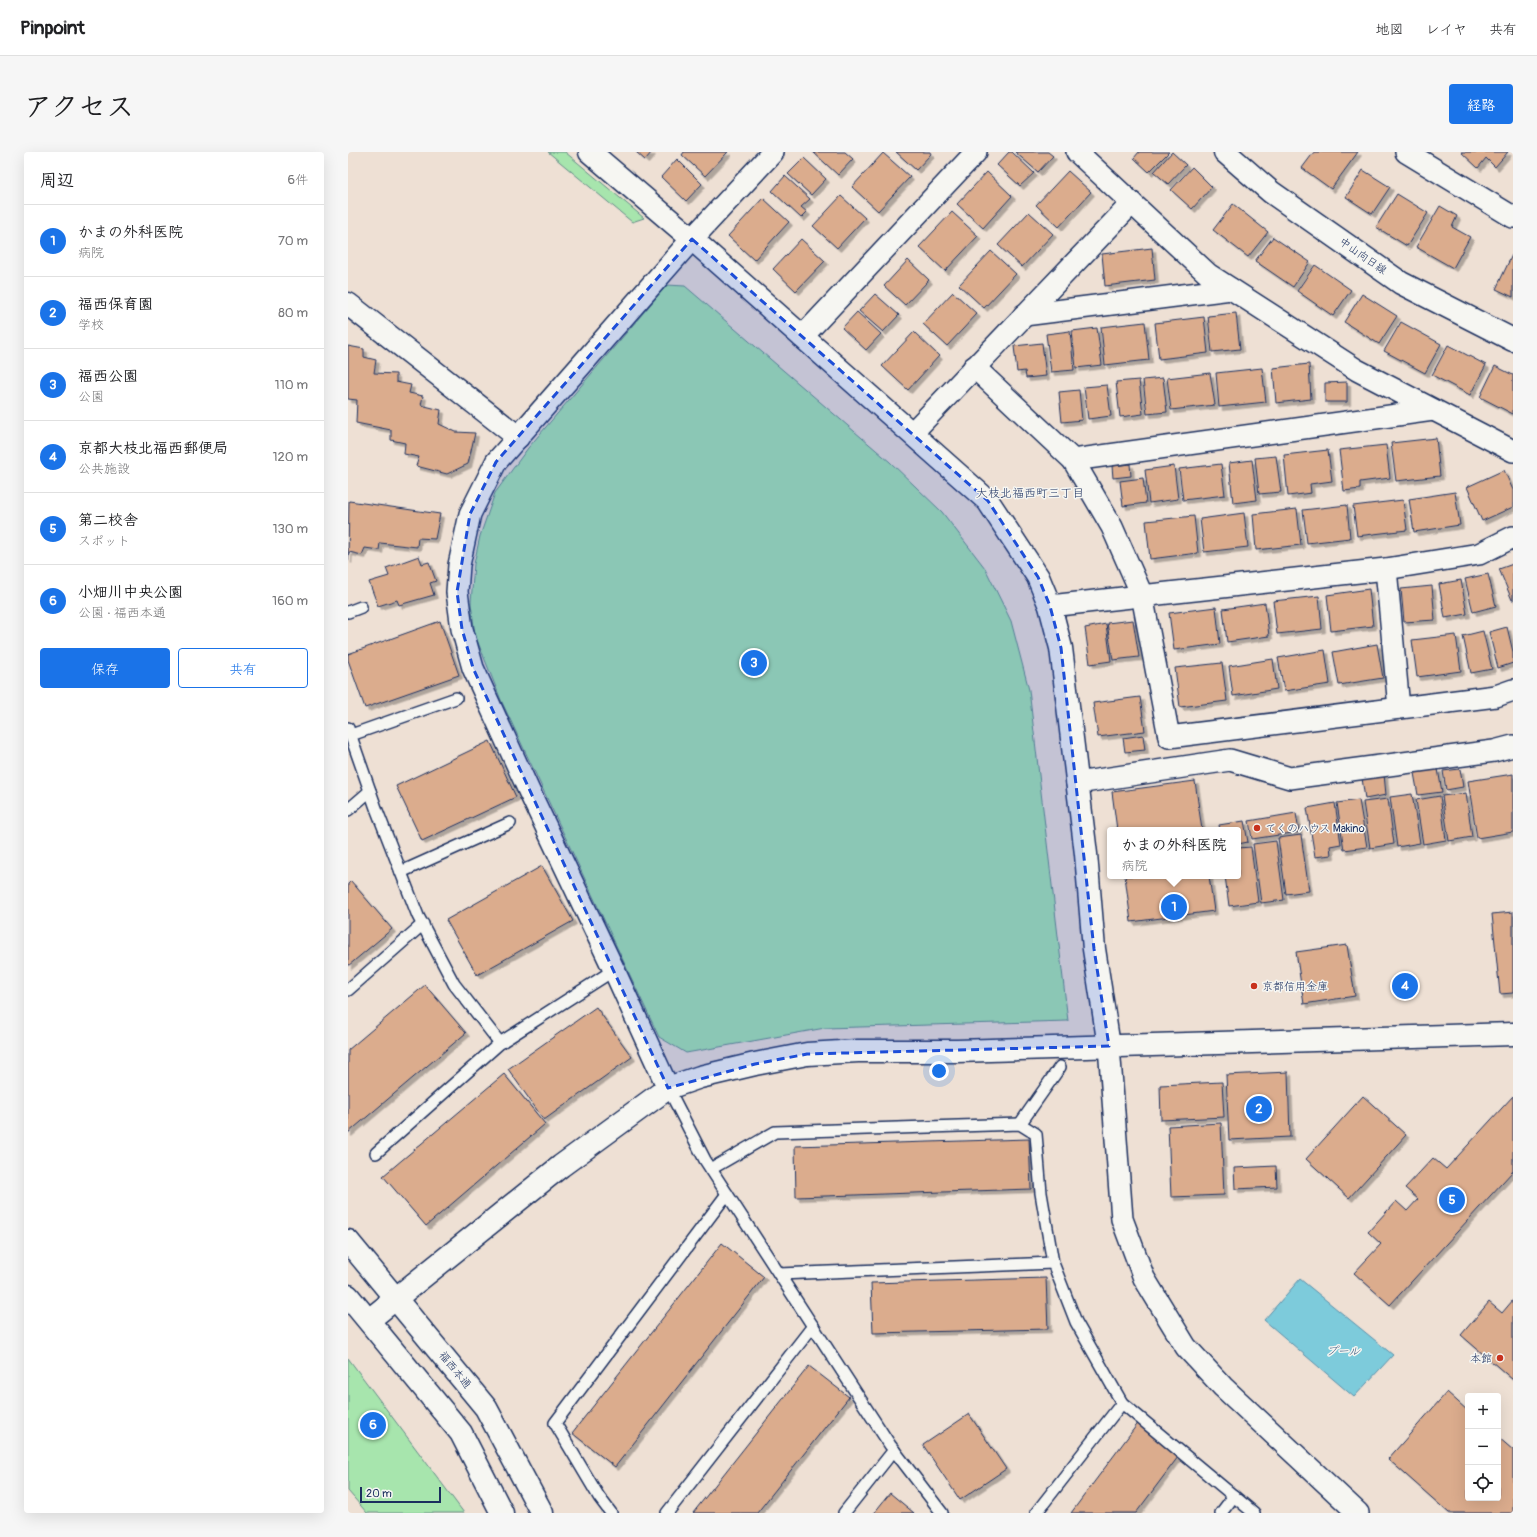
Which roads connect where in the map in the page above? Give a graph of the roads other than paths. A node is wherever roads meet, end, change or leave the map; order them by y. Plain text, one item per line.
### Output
1 (590, 152) edge
2 (773, 152) edge
3 (976, 152) edge
4 (1077, 152) edge
5 (1225, 152) edge
6 (1406, 152) edge
7 (1132, 203) junction
8 (1511, 212) edge
9 (692, 239) junction
10 (1231, 289) junction
11 (348, 304) edge
12 (1024, 315) junction
13 (802, 337) junction
14 (1513, 340) edge
15 (974, 367) junction
16 (1433, 410) junction
17 (912, 433) junction
18 (518, 436) junction
19 (1513, 452) edge
20 (1073, 460) junction
21 (1513, 537) edge
22 (1386, 569) junction
23 (1142, 595) junction
24 (1050, 606) junction
25 (361, 607) dead end
26 (348, 612) edge
27 (1513, 690) edge
28 (456, 698) dead end
29 (1399, 708) junction
30 (349, 732) edge
31 (1513, 746) edge
32 (1077, 783) junction
33 (370, 791) junction
34 (348, 810) edge
35 (510, 823) dead end
36 (401, 872) junction
37 (423, 924) junction
38 (614, 970) junction
39 (348, 990) edge
40 (1513, 1034) edge
41 (500, 1043) junction
42 (1109, 1046) junction
43 (1060, 1067) dead end
44 (668, 1088) junction
45 (1020, 1124) junction
46 (376, 1153) dead end
47 (711, 1169) junction
48 (727, 1194) junction
49 (348, 1241) edge
50 (1053, 1263) junction
51 (779, 1274) junction
52 (348, 1296) edge
53 (396, 1298) junction
54 (369, 1320) junction
55 (813, 1326) junction
56 (1122, 1403) junction
57 (894, 1450) junction
58 (1234, 1496) junction
59 (502, 1513) edge
60 (542, 1513) edge
61 (611, 1513) edge
62 (667, 1513) edge
63 (844, 1513) edge
64 (942, 1513) edge
65 (1036, 1513) edge
66 (1221, 1513) edge
67 (1254, 1513) edge
68 (1358, 1513) edge

1 - 9 street
2 - 9 street
3 - 13 street
4 - 7 street
5 - 14 street, 中山向日線
6 - 8 street
7 - 10 street
7 - 12 street
9 - 13 street
9 - 18 street
10 - 12 street
10 - 16 street
11 - 18 street
12 - 15 street
13 - 17 street
15 - 17 street
15 - 20 street
16 - 19 street
16 - 20 street
17 - 24 street
18 - 38 street
20 - 23 street
21 - 22 street
22 - 23 street
22 - 29 street
23 - 24 street
23 - 29 street
24 - 32 street
25 - 26 lane
27 - 29 street
28 - 30 lane
30 - 33 lane
31 - 32 street
32 - 42 street
33 - 34 lane
33 - 36 lane
35 - 36 lane
36 - 37 lane
37 - 39 lane
37 - 41 lane
38 - 41 lane
38 - 44 street
40 - 42 street
41 - 46 lane
42 - 44 street
42 - 68 street
43 - 45 lane
44 - 47 lane
44 - 53 street
45 - 47 lane
45 - 50 lane
47 - 48 lane
48 - 51 lane
48 - 61 lane
49 - 53 street, 福西本通
50 - 51 lane
50 - 56 lane
51 - 55 lane
52 - 54 street
53 - 54 street
53 - 60 street, 福西本通
54 - 59 street
55 - 57 lane
55 - 62 lane
56 - 58 lane
56 - 65 lane
57 - 63 lane
57 - 64 lane
58 - 66 lane
58 - 67 lane

